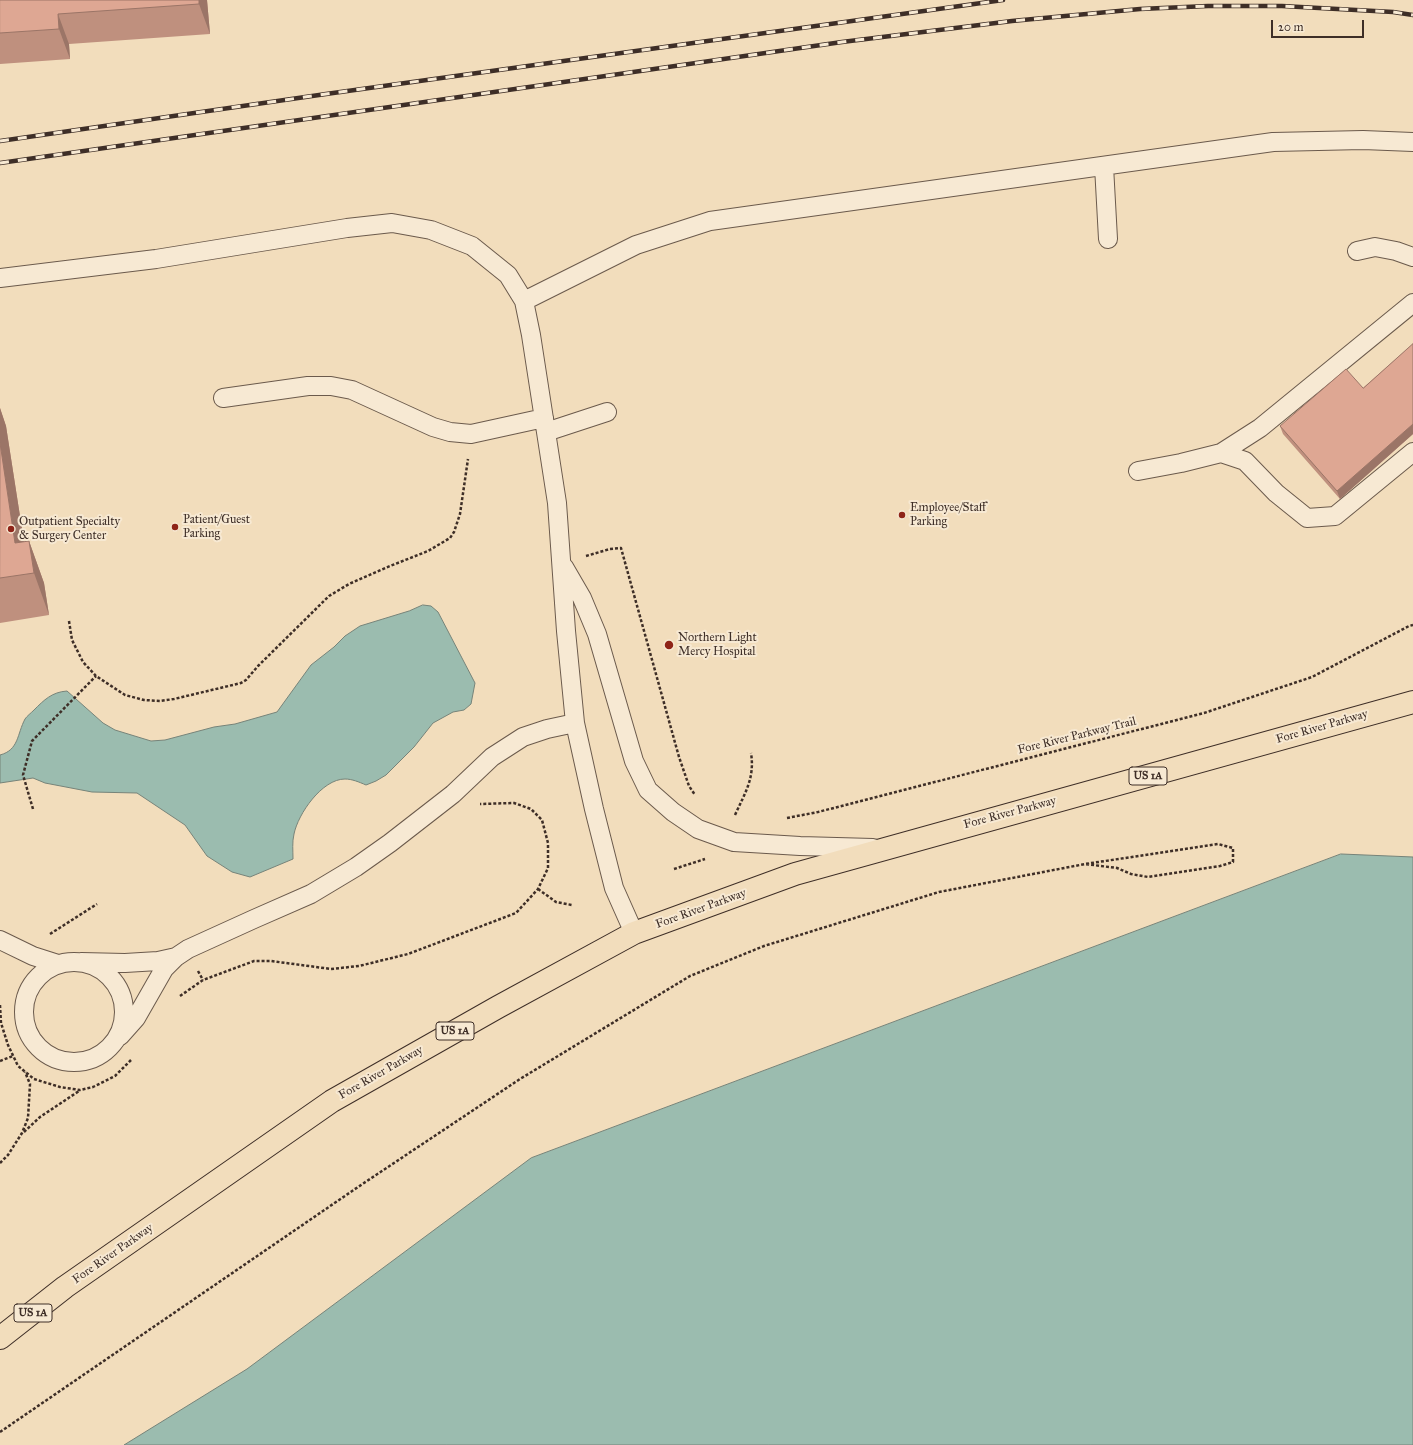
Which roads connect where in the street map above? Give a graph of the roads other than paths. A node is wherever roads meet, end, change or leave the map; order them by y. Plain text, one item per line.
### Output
1 (1413, 142) edge
2 (1104, 166) junction
3 (1108, 239) dead end
4 (1357, 251) dead end
5 (1413, 257) edge
6 (0, 278) edge
7 (524, 301) junction
8 (1413, 303) edge
9 (224, 398) dead end
10 (607, 412) dead end
11 (545, 425) junction
12 (1413, 452) edge
13 (1221, 453) junction
14 (1138, 471) dead end
15 (561, 563) junction
16 (1413, 702) edge
17 (575, 723) junction
18 (882, 848) junction
19 (634, 933) junction
20 (0, 940) edge
21 (176, 958) junction
22 (81, 962) junction
23 (58, 964) junction
24 (117, 1039) junction
25 (65, 1287) junction
26 (0, 1325) edge
27 (0, 1338) edge

1 - 2 lane
2 - 3 lane
2 - 7 lane
4 - 5 lane
6 - 7 lane
7 - 11 lane
8 - 13 lane
9 - 11 lane
10 - 11 lane
11 - 15 lane
12 - 13 lane
13 - 14 lane
15 - 17 lane
15 - 18 lane
16 - 18 main road, Fore River Parkway / US 1A
17 - 19 lane
17 - 21 lane
18 - 19 main road, Fore River Parkway / US 1A
19 - 25 main road, Fore River Parkway / US 1A
20 - 23 lane
21 - 22 lane
21 - 24 lane
22 - 23 lane
22 - 24 lane
23 - 24 lane
25 - 26 main road, Fore River Parkway / US 1A
25 - 27 main road, Fore River Parkway / US 1A

